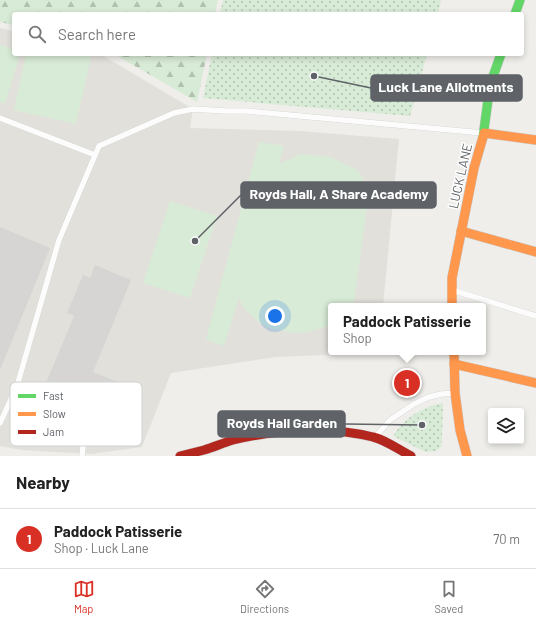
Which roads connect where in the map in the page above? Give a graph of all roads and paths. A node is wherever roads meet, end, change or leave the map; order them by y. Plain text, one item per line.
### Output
1 (520, 0) edge
2 (516, 12) edge
3 (500, 56) edge
4 (0, 118) edge
5 (484, 133) junction
6 (536, 140) edge
7 (95, 155) junction
8 (461, 232) junction
9 (536, 252) edge
10 (452, 290) junction
11 (452, 303) edge
12 (536, 316) edge
13 (454, 355) edge
14 (454, 364) junction
15 (18, 382) edge
16 (536, 383) edge
17 (455, 393) junction
18 (10, 401) edge
19 (0, 423) edge
20 (460, 430) junction
21 (374, 438) junction
22 (83, 446) edge
23 (457, 450) dead end
24 (82, 456) edge
25 (180, 456) edge
26 (411, 456) edge
27 (467, 456) edge

1 - 2 street
3 - 5 street, LUCK LANE
4 - 7 lane
5 - 6 street
5 - 7 lane
5 - 8 street, LUCK LANE
7 - 15 lane
8 - 9 street
8 - 10 street, LUCK LANE
10 - 11 street, LUCK LANE
10 - 12 lane
13 - 14 street
14 - 16 street
14 - 17 street
17 - 20 street
17 - 21 lane
18 - 19 lane
20 - 23 street
20 - 27 street
21 - 25 street
21 - 26 street
22 - 24 lane

